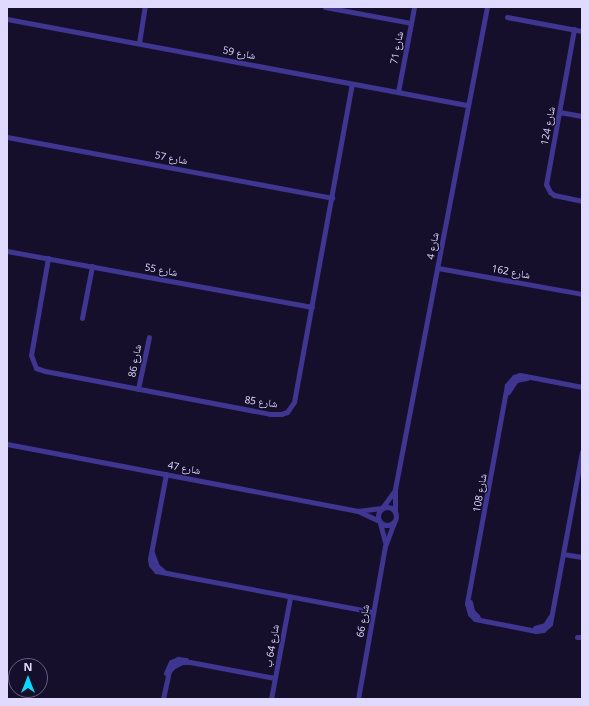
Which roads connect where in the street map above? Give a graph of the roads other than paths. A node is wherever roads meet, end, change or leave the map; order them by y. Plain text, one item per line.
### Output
1 (145, 7) edge
2 (325, 7) edge
3 (414, 7) edge
4 (486, 7) edge
5 (508, 17) dead end
6 (7, 19) edge
7 (411, 23) junction
8 (574, 29) junction
9 (582, 31) edge
10 (139, 43) junction
11 (352, 84) junction
12 (398, 92) junction
13 (468, 105) junction
14 (559, 112) junction
15 (582, 116) edge
16 (7, 137) edge
17 (332, 198) junction
18 (582, 201) edge
19 (7, 251) edge
20 (48, 258) junction
21 (92, 266) junction
22 (438, 268) junction
23 (582, 294) edge
24 (312, 307) junction
25 (82, 318) dead end
26 (149, 337) dead end
27 (582, 387) edge
28 (138, 389) junction
29 (7, 444) edge
30 (582, 452) edge
31 (166, 474) junction
32 (395, 489) junction
33 (382, 508) junction
34 (358, 511) junction
35 (395, 512) junction
36 (379, 522) junction
37 (394, 522) junction
38 (385, 546) junction
39 (563, 554) junction
40 (582, 557) edge
41 (290, 597) junction
42 (373, 612) junction
43 (275, 678) junction
44 (163, 699) edge
45 (271, 699) edge
46 (358, 699) edge

1 - 10 street
2 - 7 street
3 - 7 street, شارع 71
4 - 13 street, شارع 4
5 - 8 street
6 - 10 street, شارع 59
7 - 12 street, شارع 71
8 - 9 street
8 - 14 street, شارع 124
10 - 11 street, شارع 59
11 - 12 street, شارع 59
11 - 17 street, شارع 85
12 - 13 street, شارع 59
13 - 22 street, شارع 4
14 - 15 street
14 - 18 street, شارع 124
16 - 17 street, شارع 57
17 - 24 street, شارع 85
19 - 20 street, شارع 55
20 - 21 street, شارع 55
20 - 28 street, شارع 85
21 - 24 street, شارع 55
21 - 25 street
22 - 23 street, شارع 162
22 - 32 street, شارع 4
24 - 28 street, شارع 85
26 - 28 street, شارع 86
27 - 39 street, شارع 108
29 - 31 street, شارع 47
30 - 39 street, شارع 108
31 - 34 street, شارع 47
31 - 41 street
32 - 33 street, شارع 4
32 - 35 street, شارع 4
33 - 34 street, شارع 47
33 - 35 street
33 - 36 street
34 - 36 street, شارع 47
35 - 37 street
36 - 37 street
36 - 38 street, شارع 66
37 - 38 street, شارع 66
38 - 42 street, شارع 66
39 - 40 street
41 - 42 street
41 - 43 street, شارع 64 ب
42 - 46 street, شارع 66
43 - 44 street
43 - 45 street, شارع 64 ب

